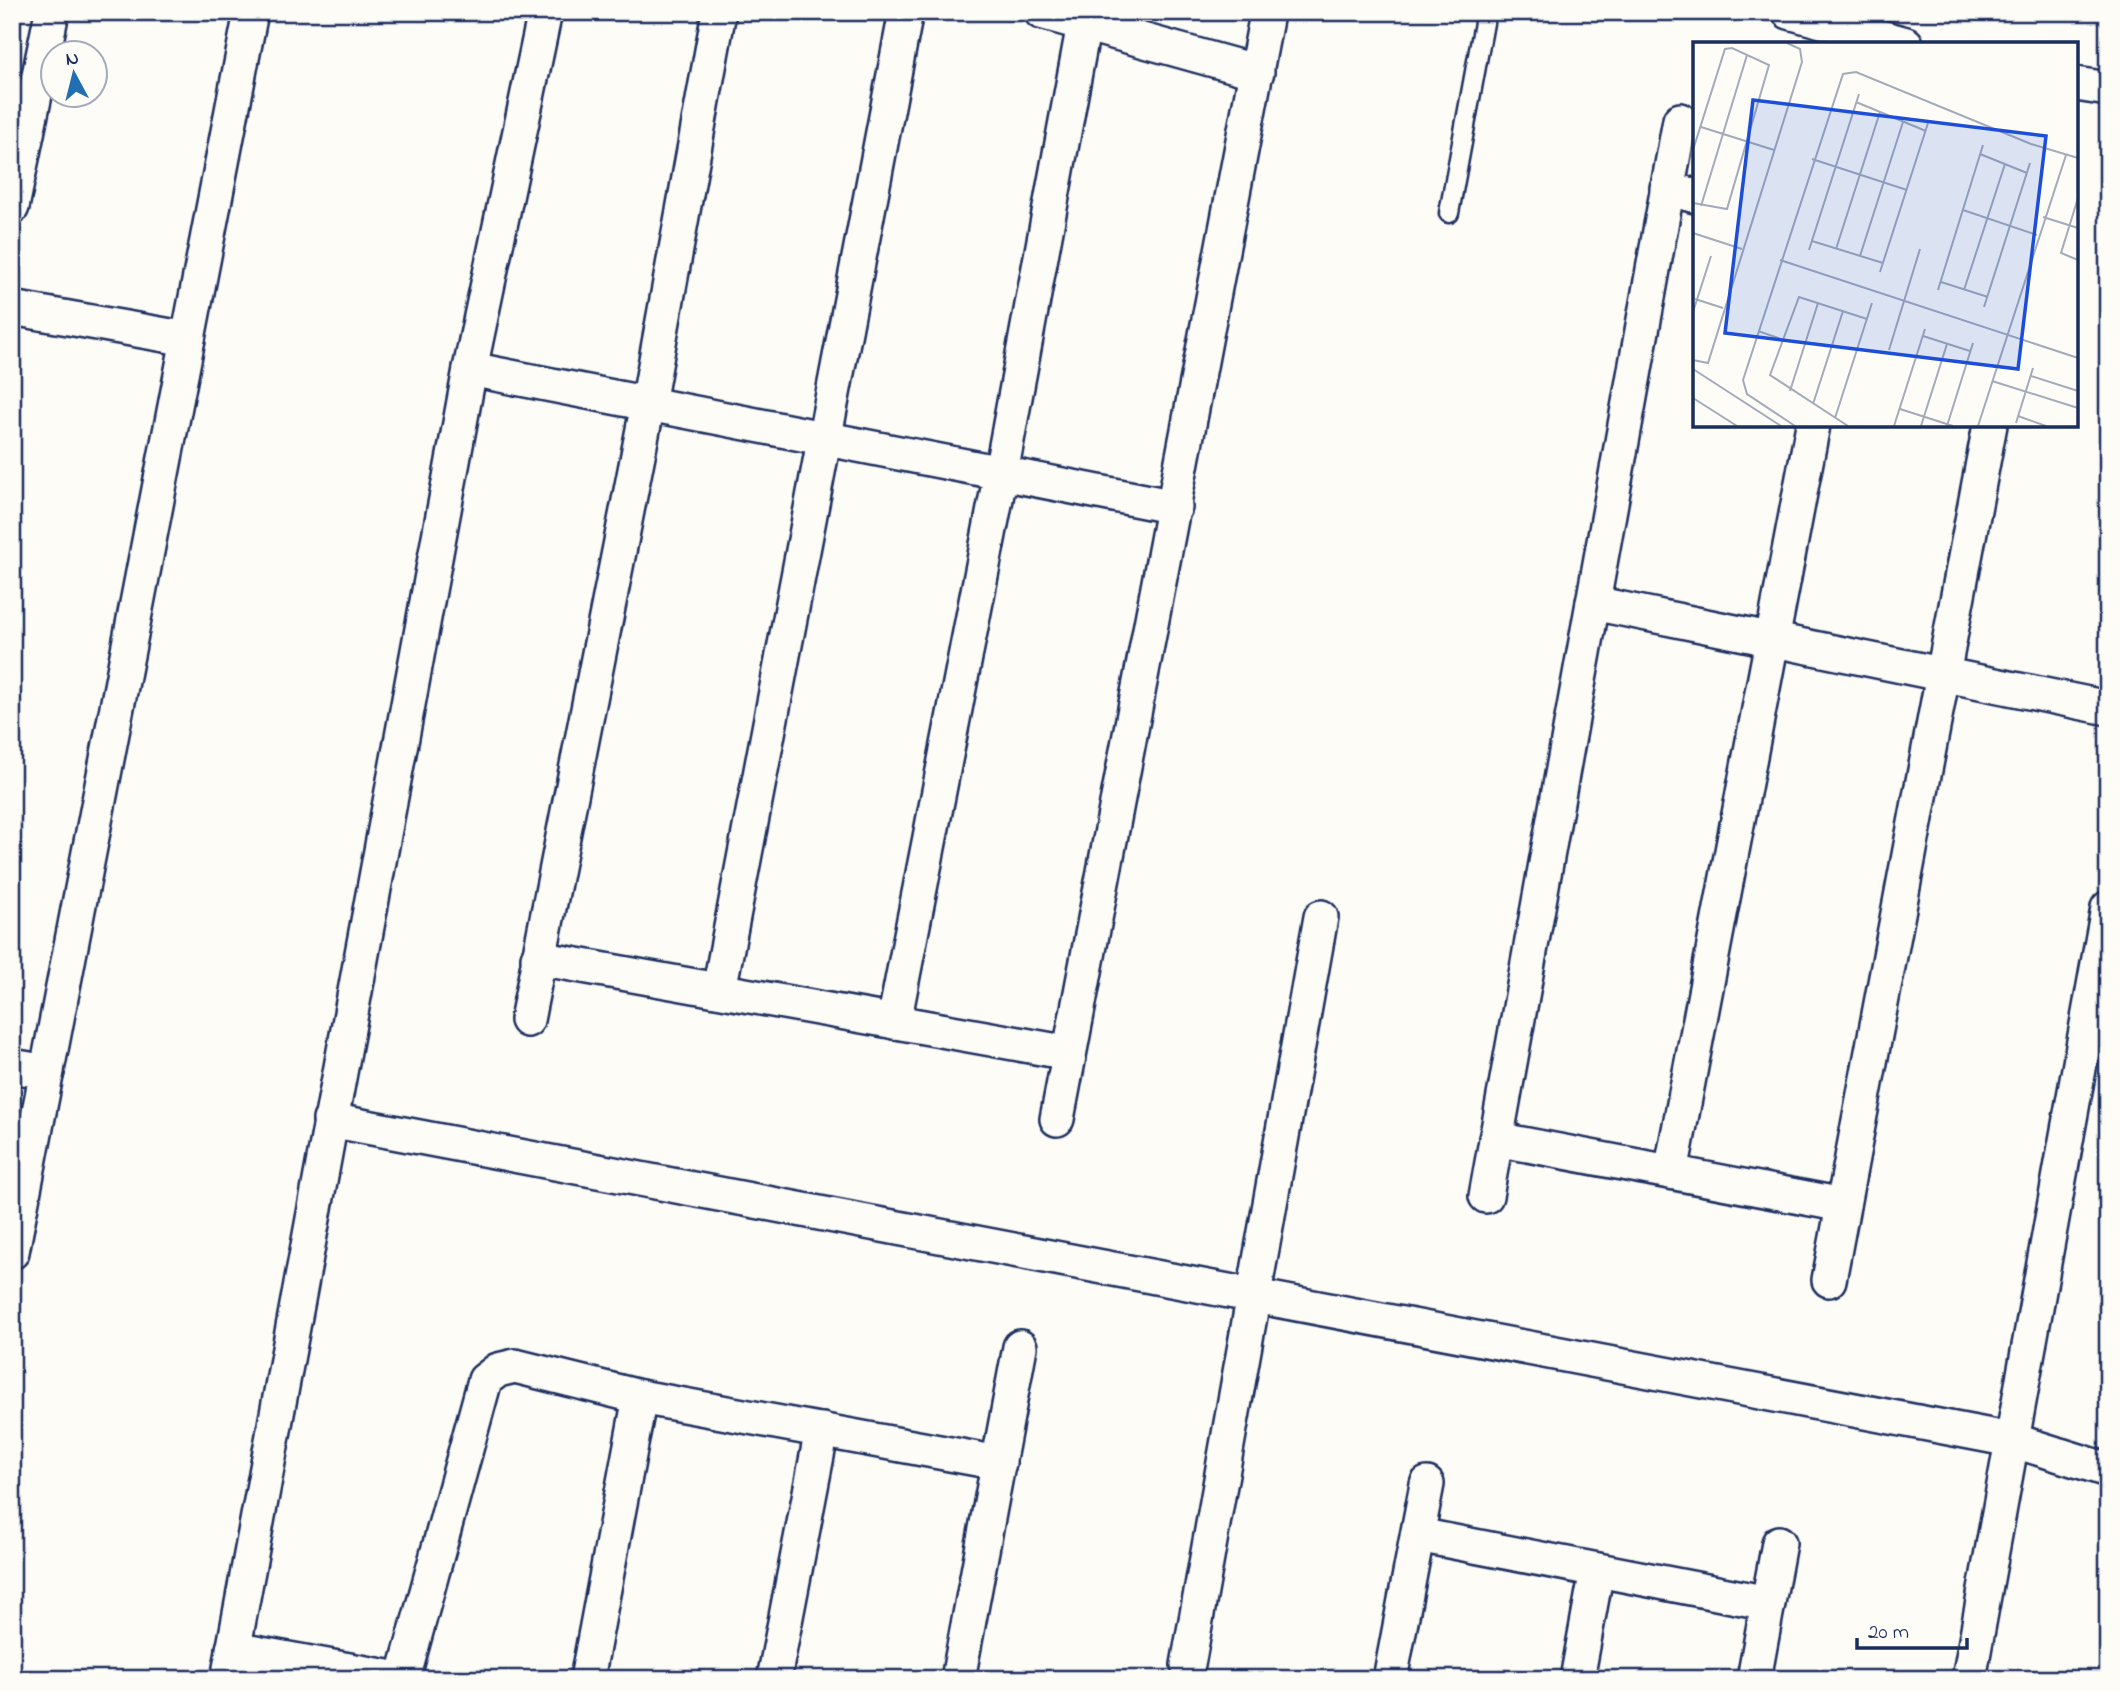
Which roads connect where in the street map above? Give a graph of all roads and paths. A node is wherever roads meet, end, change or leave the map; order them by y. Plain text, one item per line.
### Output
1 (52, 12) edge
2 (251, 12) edge
3 (545, 12) edge
4 (719, 12) edge
5 (906, 12) edge
6 (1041, 12) edge
7 (1486, 12) edge
8 (1789, 12) edge
9 (1267, 14) dead end
10 (1084, 24) junction
11 (1899, 42) edge
12 (1256, 72) junction
13 (2078, 84) edge
14 (2108, 89) edge
15 (1680, 120) dead end
16 (1681, 192) edge
17 (12, 207) edge
18 (1449, 213) dead end
19 (12, 308) edge
20 (188, 339) junction
21 (470, 369) junction
22 (648, 404) junction
23 (1812, 427) edge
24 (1990, 427) edge
25 (826, 438) junction
26 (1001, 473) junction
27 (1175, 507) junction
28 (1593, 603) junction
29 (1772, 639) junction
30 (1943, 673) junction
31 (2108, 708) edge
32 (2108, 908) edge
33 (1321, 917) dead end
34 (538, 958) junction
35 (719, 990) junction
36 (527, 1020) dead end
37 (894, 1022) junction
38 (1069, 1054) junction
39 (12, 1066) edge
40 (47, 1072) junction
41 (1057, 1119) dead end
42 (330, 1120) junction
43 (1496, 1139) junction
44 (1671, 1172) junction
45 (1486, 1196) dead end
46 (1843, 1205) junction
47 (12, 1252) edge
48 (1829, 1280) dead end
49 (1252, 1295) junction
50 (1020, 1347) dead end
51 (640, 1396) junction
52 (822, 1430) junction
53 (2012, 1440) junction
54 (999, 1463) junction
55 (2108, 1469) edge
56 (1427, 1484) dead end
57 (1418, 1535) junction
58 (1779, 1544) dead end
59 (1597, 1570) junction
60 (1768, 1603) junction
61 (230, 1664) edge
62 (1188, 1665) dead end
63 (401, 1679) edge
64 (587, 1679) edge
65 (774, 1679) edge
66 (958, 1679) edge
67 (1390, 1679) edge
68 (1577, 1679) edge
69 (1754, 1679) edge
70 (1969, 1679) edge

1 - 17 street
2 - 20 street
3 - 21 street
4 - 22 street
5 - 25 street
6 - 10 street
7 - 18 lane
8 - 11 street
9 - 12 street
10 - 12 street
10 - 26 street
12 - 27 street
13 - 14 street
15 - 16 street
16 - 28 street
19 - 20 street
20 - 40 street
21 - 22 street
21 - 42 street
22 - 25 street
22 - 34 street
23 - 29 street
24 - 30 street
25 - 26 street
25 - 35 street
26 - 27 street
26 - 37 street
27 - 38 street
28 - 29 street
28 - 43 street
29 - 30 street
29 - 44 street
30 - 31 street
30 - 46 street
32 - 53 street
33 - 49 street
34 - 35 street
34 - 36 street
35 - 37 street
37 - 38 street
38 - 41 street
39 - 40 street
40 - 47 street
42 - 49 street
42 - 61 street
43 - 44 street
43 - 45 street
44 - 46 street
46 - 48 street
49 - 53 street
49 - 62 street
50 - 54 street
51 - 52 street
51 - 63 street
51 - 64 street
52 - 54 street
52 - 65 street
53 - 55 street
53 - 70 street
54 - 66 street
56 - 57 street
57 - 59 street
57 - 67 street
58 - 60 street
59 - 60 street
59 - 68 street
60 - 69 street
61 - 63 street

